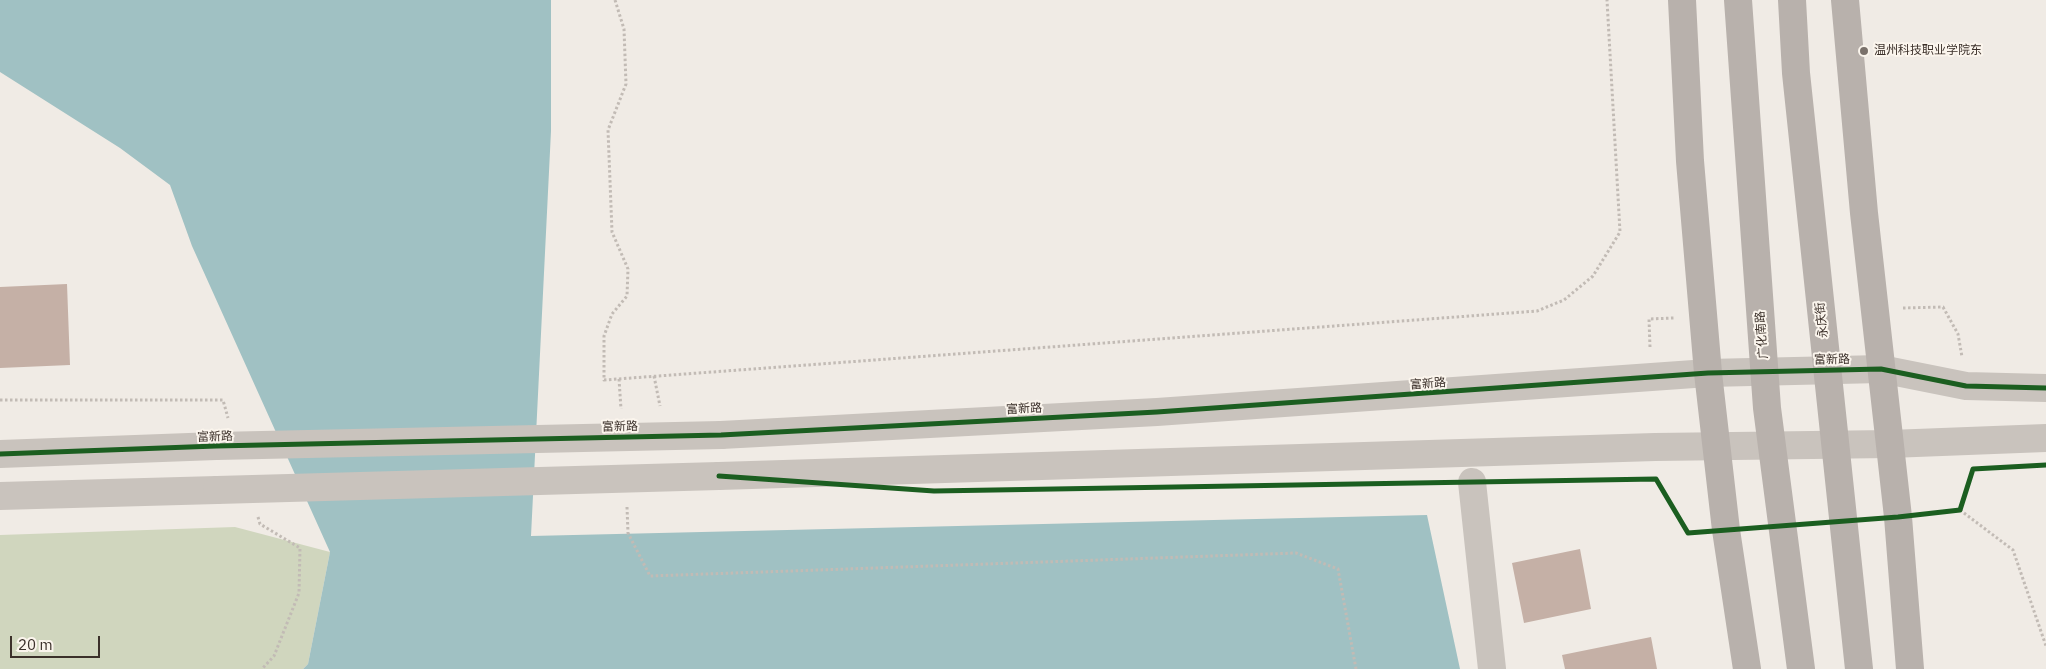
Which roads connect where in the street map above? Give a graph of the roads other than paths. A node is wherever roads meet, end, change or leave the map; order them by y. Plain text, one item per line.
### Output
1 (1682, 0) edge
2 (1738, 0) edge
3 (1792, 0) edge
4 (1845, 0) edge
5 (1881, 369) junction
6 (1708, 373) junction
7 (2046, 388) edge
8 (2046, 438) edge
9 (1890, 444) junction
10 (1718, 448) junction
11 (0, 454) edge
12 (1472, 482) dead end
13 (0, 496) edge
14 (1492, 669) edge
15 (1747, 669) edge
16 (1801, 669) edge
17 (1859, 669) edge
18 (1910, 669) edge

1 - 6 main road
2 - 16 main road, 广化南路, bridge
3 - 17 main road, 永庆街, bridge
4 - 5 main road
5 - 6 street, 富新路
5 - 7 street, 富新路
5 - 9 main road
6 - 10 main road
6 - 11 street, 富新路, bridge
8 - 9 street
9 - 10 street
9 - 18 main road
10 - 13 street, bridge
10 - 15 main road
12 - 14 street

